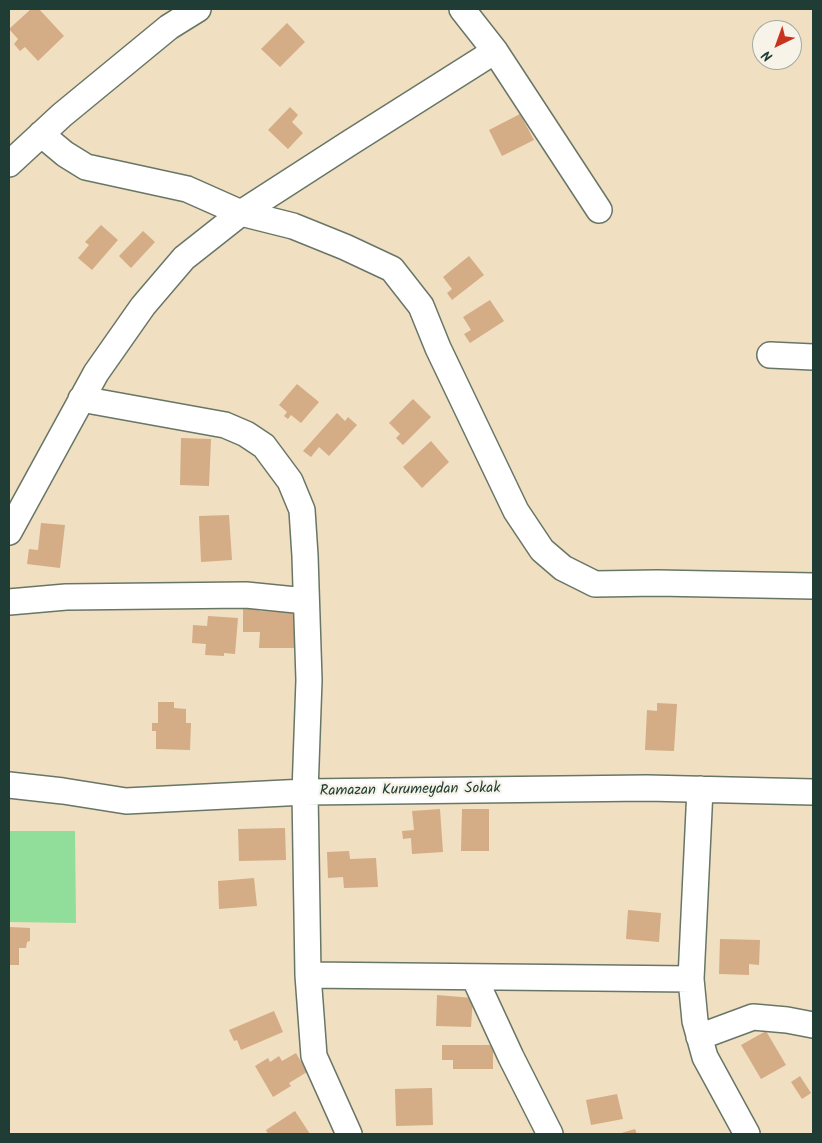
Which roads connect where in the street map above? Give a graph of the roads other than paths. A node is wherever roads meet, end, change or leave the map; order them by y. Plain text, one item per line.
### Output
1 (198, 9) edge
2 (462, 9) edge
3 (495, 51) junction
4 (41, 134) junction
5 (9, 164) edge
6 (599, 210) dead end
7 (241, 214) junction
8 (770, 355) dead end
9 (813, 357) edge
10 (82, 398) junction
11 (9, 532) edge
12 (813, 586) edge
13 (306, 601) junction
14 (9, 602) edge
15 (9, 786) edge
16 (700, 789) junction
17 (305, 792) junction
18 (813, 792) edge
19 (308, 976) junction
20 (474, 977) junction
21 (691, 979) junction
22 (813, 1025) edge
23 (699, 1037) junction
24 (349, 1134) edge
25 (550, 1134) edge
26 (747, 1134) edge

1 - 4 street
2 - 3 street
3 - 6 street
3 - 7 street
4 - 5 street
4 - 7 street
7 - 10 street
7 - 12 street
8 - 9 street
10 - 11 street
10 - 13 street
13 - 14 street
13 - 17 street
15 - 17 street, Ramazan Kurumeydan Sokak
16 - 17 street, Ramazan Kurumeydan Sokak
16 - 18 street, Ramazan Kurumeydan Sokak
16 - 21 street
17 - 19 street
19 - 20 street
19 - 24 street
20 - 21 street
20 - 25 street
21 - 23 street
22 - 23 street
23 - 26 street

